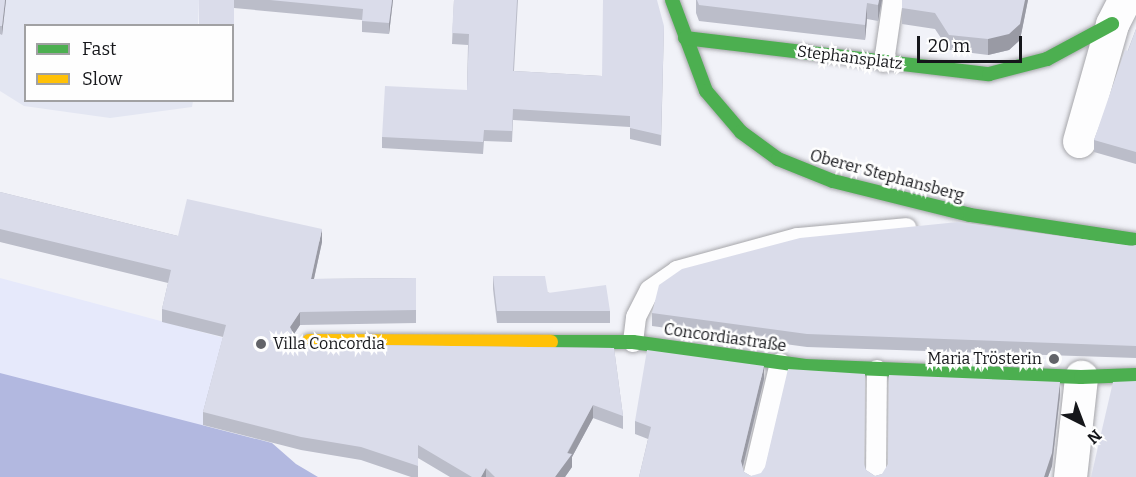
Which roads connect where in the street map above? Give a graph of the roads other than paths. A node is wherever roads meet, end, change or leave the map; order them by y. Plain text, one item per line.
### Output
1 (672, 0) edge
2 (893, 0) edge
3 (1121, 6) edge
4 (685, 38) junction
5 (884, 62) junction
6 (1079, 141) dead end
7 (970, 215) junction
8 (1136, 240) edge
9 (309, 341) dead end
10 (633, 342) junction
11 (780, 363) junction
12 (877, 370) junction
13 (1136, 375) edge
14 (1081, 377) junction
15 (753, 477) edge
16 (876, 477) edge
17 (1070, 477) edge

1 - 4 street, Oberer Stephansberg
2 - 5 lane
3 - 5 street, Stephansplatz
3 - 6 street, Stephansplatz
4 - 5 street, Stephansplatz
4 - 7 street, Oberer Stephansberg
7 - 8 street, Oberer Stephansberg
7 - 10 lane
9 - 10 street, Concordiastraße
10 - 11 street, Concordiastraße
11 - 12 street, Concordiastraße
11 - 15 lane
12 - 14 street, Concordiastraße
12 - 16 lane
13 - 14 street, Concordiastraße
14 - 17 street

